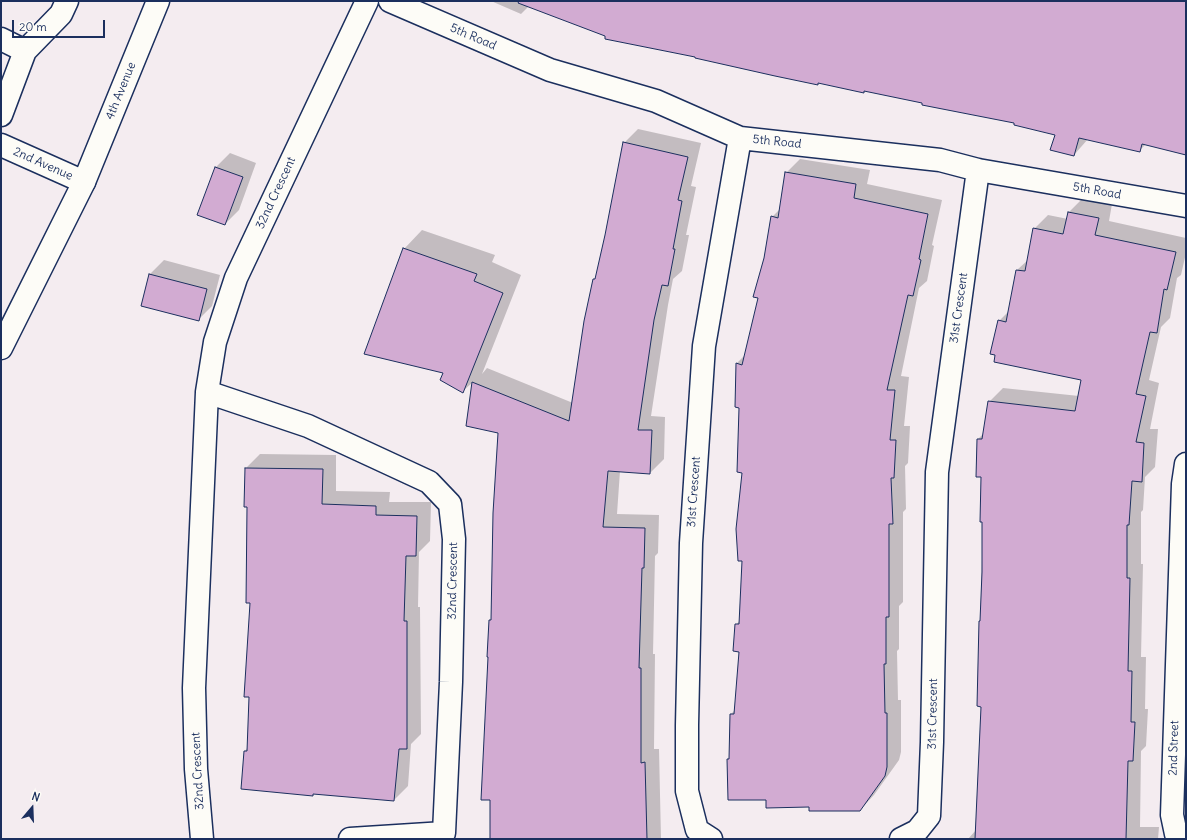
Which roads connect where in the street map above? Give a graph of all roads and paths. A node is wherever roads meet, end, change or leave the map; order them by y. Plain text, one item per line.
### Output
1 (66, 1) edge
2 (158, 1) edge
3 (367, 1) edge
4 (390, 1) edge
5 (1, 39) edge
6 (25, 50) junction
7 (1, 115) edge
8 (740, 138) junction
9 (1, 145) edge
10 (978, 170) junction
11 (84, 182) junction
12 (1186, 206) edge
13 (1, 348) edge
14 (207, 392) junction
15 (1186, 464) edge
16 (202, 839) edge
17 (350, 839) edge
18 (711, 839) edge
19 (901, 839) edge
20 (1180, 839) edge

1 - 6 street
2 - 11 street, 4th Avenue
3 - 14 street, 32nd Crescent
4 - 8 street, 5th Road
5 - 6 street
6 - 7 street
8 - 10 street, 5th Road
8 - 18 street, 31st Crescent
9 - 11 street, 2nd Avenue
10 - 12 street, 5th Road
10 - 19 street, 31st Crescent
11 - 13 street, 4th Avenue
14 - 16 street, 32nd Crescent
14 - 17 street, 32nd Crescent
15 - 20 street, 2nd Street

